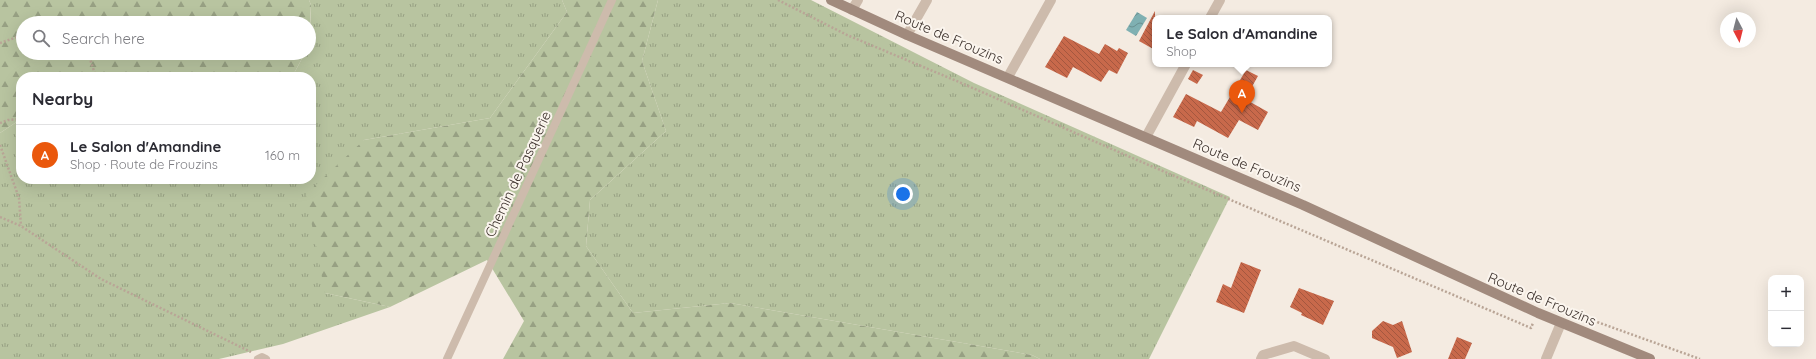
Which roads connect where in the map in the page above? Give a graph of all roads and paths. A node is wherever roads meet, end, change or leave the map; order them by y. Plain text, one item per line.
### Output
1 (612, 0) edge
2 (778, 0) edge
3 (831, 0) edge
4 (858, 0) edge
5 (927, 0) edge
6 (1051, 0) edge
7 (1220, 0) edge
8 (852, 10) junction
9 (1212, 15) edge
10 (907, 35) junction
11 (16, 38) edge
12 (0, 42) edge
13 (90, 60) edge
14 (1184, 67) edge
15 (94, 72) edge
16 (1008, 77) junction
17 (16, 119) edge
18 (0, 123) edge
19 (1146, 137) junction
20 (0, 145) edge
21 (0, 217) edge
22 (21, 226) junction
23 (1538, 313) junction
24 (1579, 316) dead end
25 (1561, 323) junction
26 (262, 358) edge
27 (447, 359) edge
28 (1261, 359) edge
29 (1325, 359) edge
30 (1546, 359) edge
31 (1650, 359) edge
32 (1700, 359) edge

1 - 27 lane, Chemin de Pasquerie
2 - 23 path
3 - 8 main road, Route de Frouzins
4 - 8 street
5 - 10 street
6 - 16 street
7 - 9 street
8 - 10 main road, Route de Frouzins
10 - 16 main road, Route de Frouzins
11 - 12 path
13 - 15 path
14 - 19 street
16 - 19 main road, Route de Frouzins
17 - 18 path
19 - 23 main road, Route de Frouzins
20 - 22 path
21 - 22 path
22 - 26 path
23 - 25 main road, Route de Frouzins
24 - 32 path
25 - 30 street
25 - 31 main road, Route de Frouzins
28 - 29 street

